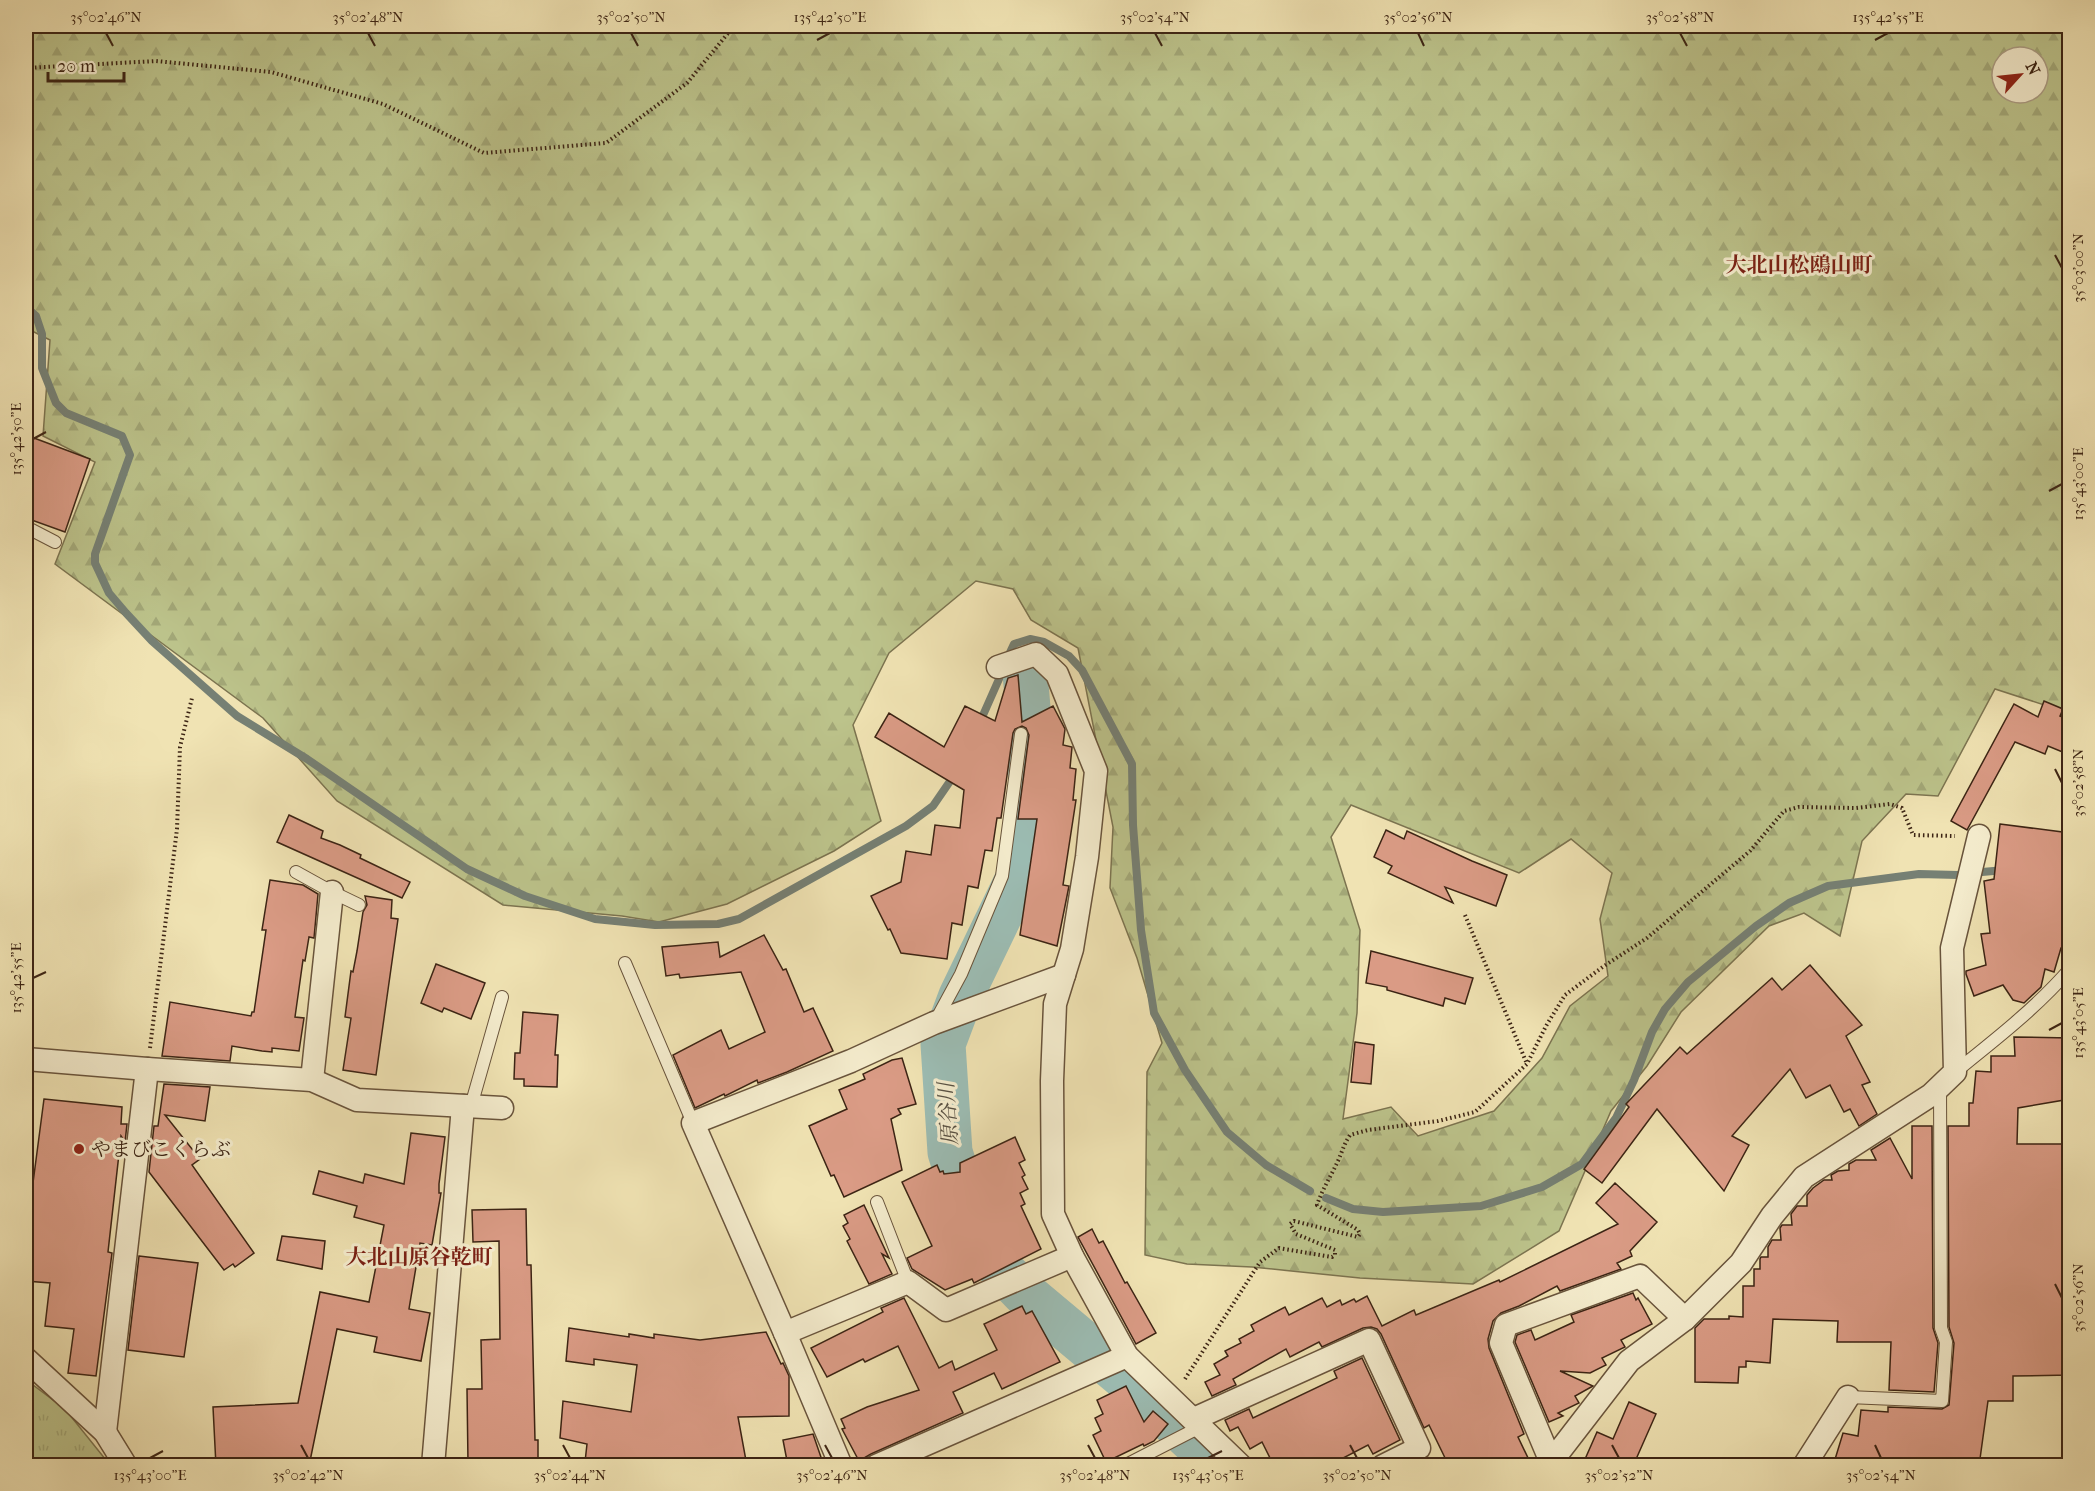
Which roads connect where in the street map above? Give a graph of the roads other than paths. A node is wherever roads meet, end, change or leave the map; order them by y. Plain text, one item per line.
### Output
1 (26, 527) edge
2 (55, 542) dead end
3 (998, 667) dead end
4 (1021, 734) dead end
5 (1979, 836) road end
6 (296, 872) dead end
7 (332, 892) junction
8 (359, 905) dead end
9 (625, 963) dead end
10 (2070, 969) edge
11 (1064, 975) junction
12 (502, 997) dead end
13 (934, 1023) junction
14 (26, 1059) edge
15 (147, 1070) junction
16 (1947, 1079) junction
17 (312, 1080) junction
18 (467, 1106) junction
19 (502, 1108) dead end
20 (693, 1123) junction
21 (877, 1202) dead end
22 (1072, 1256) junction
23 (908, 1282) junction
24 (1685, 1319) junction
25 (785, 1333) junction
26 (1127, 1356) junction
27 (26, 1359) edge
28 (1848, 1397) joint
29 (1197, 1423) junction
30 (105, 1432) junction
31 (1423, 1457) edge
32 (1549, 1464) edge
33 (126, 1466) edge
34 (433, 1466) edge
35 (840, 1466) edge
36 (876, 1466) edge
37 (1124, 1466) edge
38 (1241, 1466) edge
39 (1383, 1466) edge
40 (1804, 1466) edge

1 - 2 lane
3 - 11 street
4 - 13 lane
5 - 16 street
6 - 7 lane
7 - 8 lane
7 - 17 street
9 - 20 lane
10 - 16 lane
11 - 13 street
11 - 22 street
12 - 18 lane
13 - 20 street
14 - 15 street
15 - 17 street
15 - 30 street
16 - 24 street
16 - 28 lane
17 - 18 street
18 - 19 street
18 - 34 street
20 - 25 street
21 - 23 lane
22 - 23 street
22 - 26 street
23 - 25 street
24 - 32 street
24 - 32 street
25 - 35 street
26 - 29 street
26 - 36 street
27 - 30 street
28 - 40 street
29 - 31 street
29 - 37 lane
29 - 38 street
30 - 33 street
31 - 39 street

